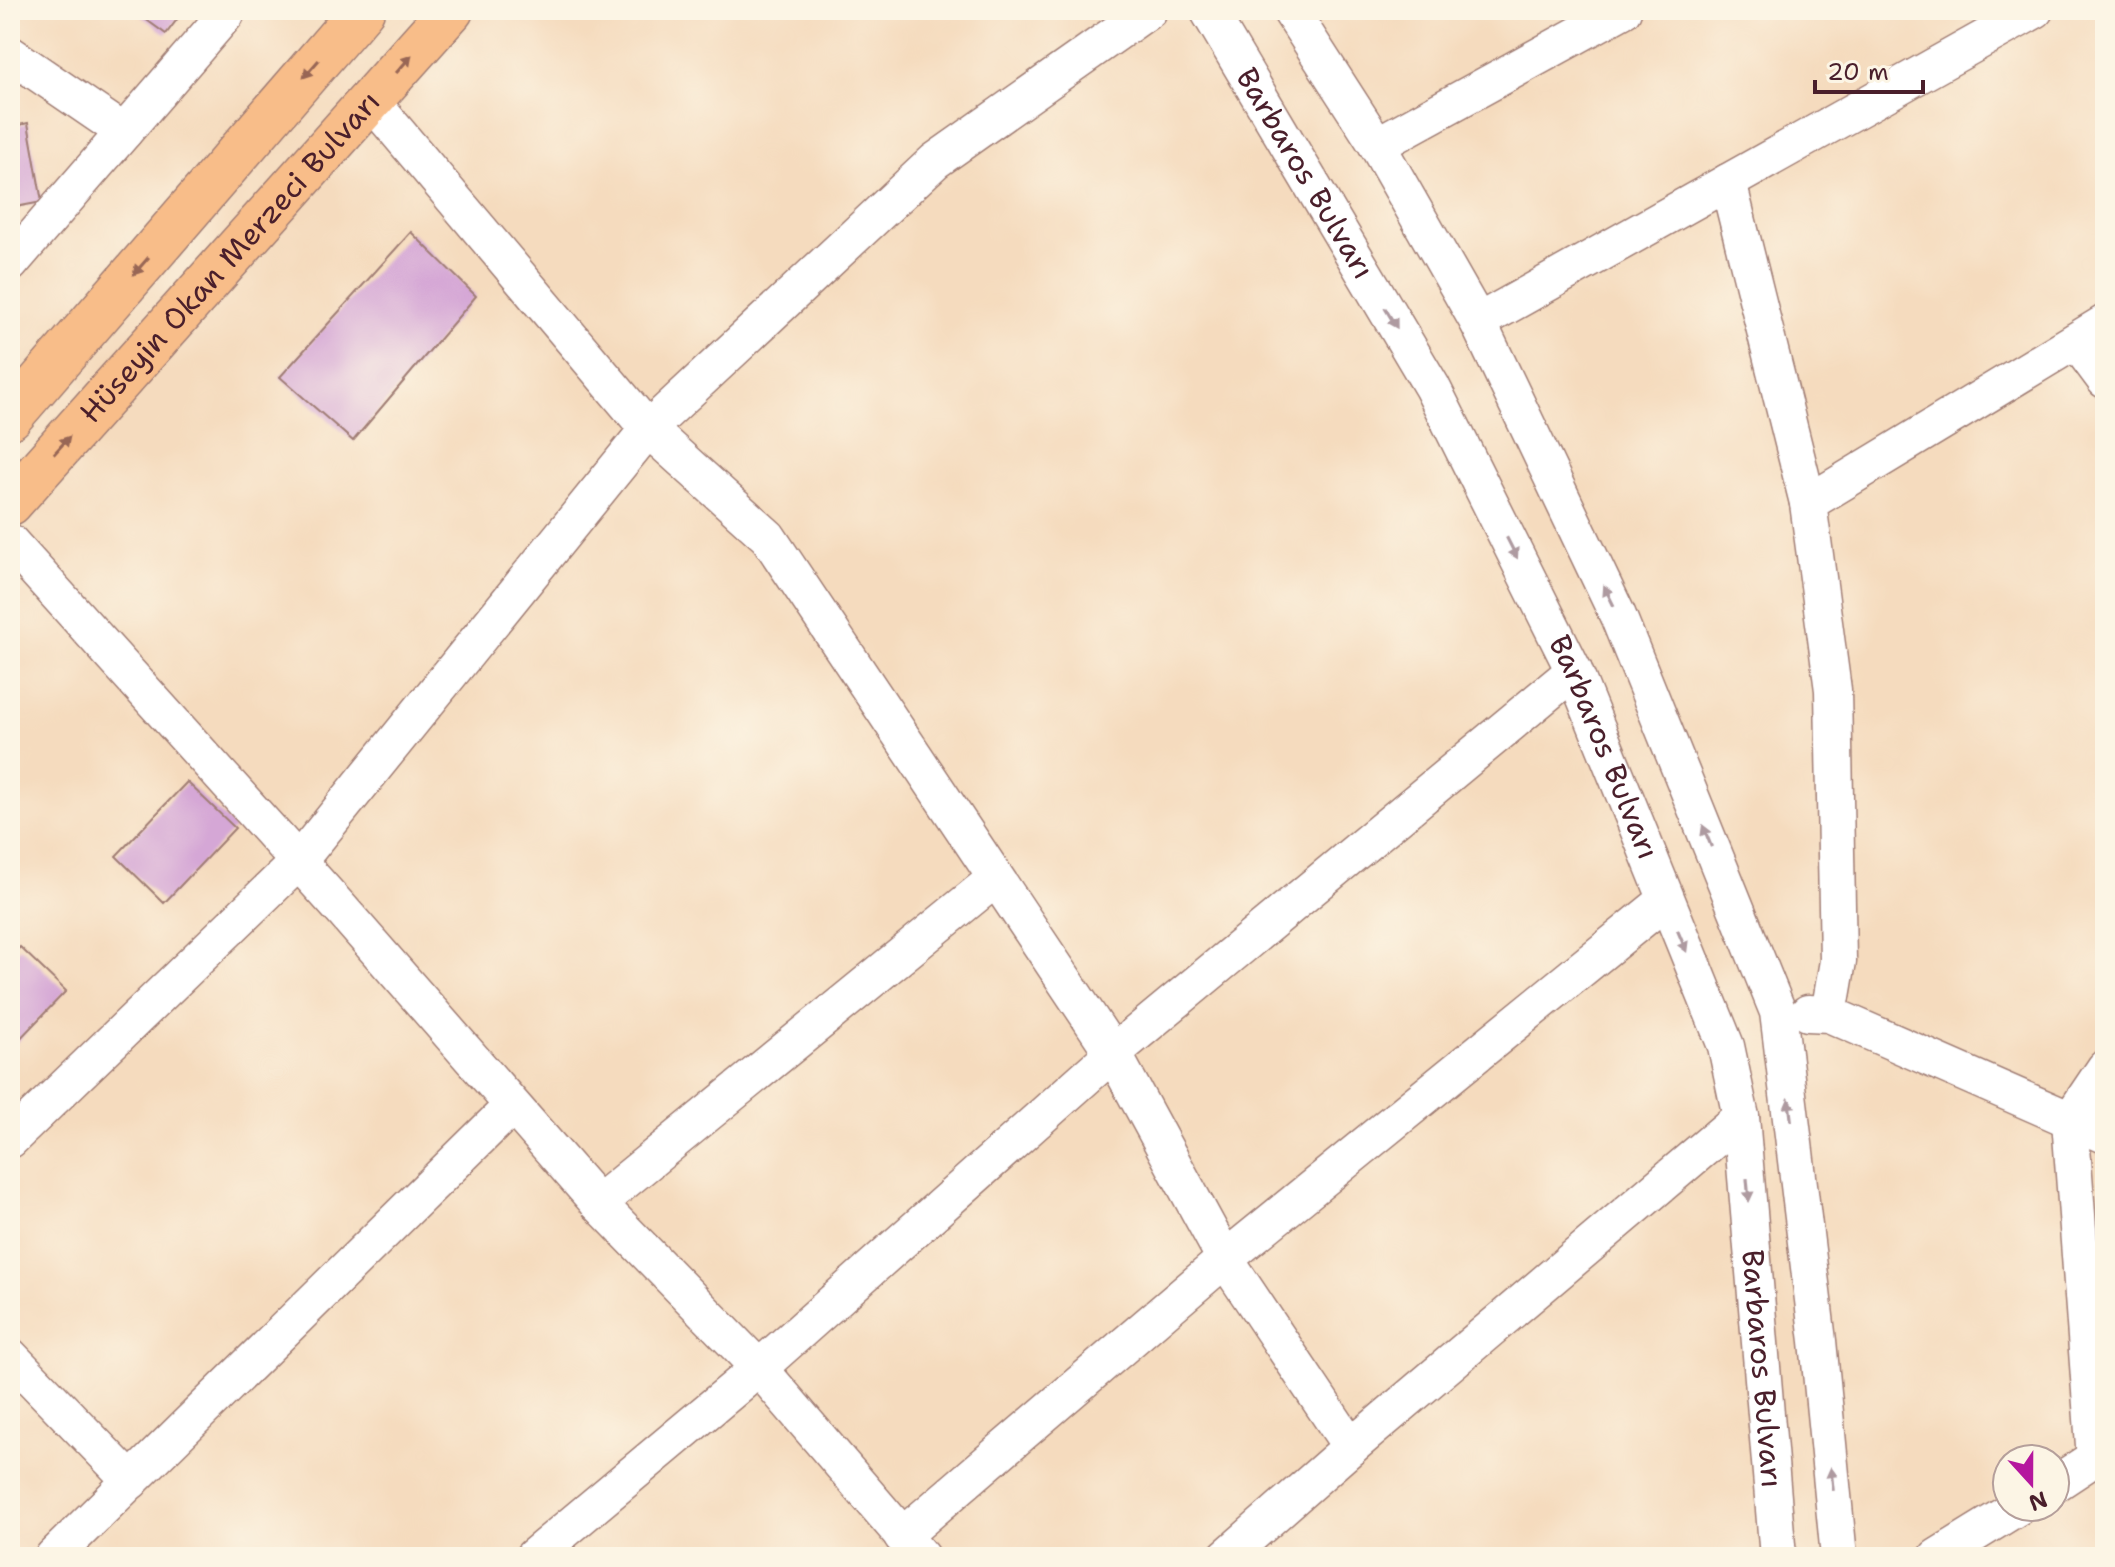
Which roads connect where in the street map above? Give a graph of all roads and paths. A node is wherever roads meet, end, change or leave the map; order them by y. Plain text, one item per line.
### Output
1 (362, 10) edge
2 (451, 10) edge
3 (1149, 10) edge
4 (1208, 10) edge
5 (1290, 10) edge
6 (1623, 10) edge
7 (2035, 10) edge
8 (226, 14) dead end
9 (10, 54) edge
10 (372, 102) junction
11 (124, 132) junction
12 (1377, 145) junction
13 (1728, 182) junction
14 (10, 264) edge
15 (1478, 322) junction
16 (2090, 332) edge
17 (2105, 380) edge
18 (10, 417) edge
19 (648, 429) junction
20 (10, 503) edge
21 (1808, 503) junction
22 (10, 542) edge
23 (1574, 671) junction
24 (297, 863) junction
25 (995, 879) junction
26 (1665, 901) junction
27 (1778, 1012) junction
28 (1829, 1014) junction
29 (1113, 1053) junction
30 (2105, 1068) edge
31 (512, 1106) junction
32 (1741, 1117) junction
33 (2070, 1120) junction
34 (2105, 1135) edge
35 (10, 1140) edge
36 (598, 1203) junction
37 (1225, 1259) junction
38 (10, 1356) edge
39 (759, 1368) junction
40 (1351, 1447) junction
41 (2100, 1455) edge
42 (2071, 1474) edge
43 (131, 1481) junction
44 (1992, 1523) edge
45 (912, 1546) edge
46 (53, 1557) edge
47 (533, 1557) edge
48 (1226, 1557) edge
49 (1778, 1557) edge
50 (1839, 1557) edge
51 (1937, 1557) edge

1 -> 18 main road, Hüseyin Okan Merzeci Bulvarı
10 -> 2 main road, Hüseyin Okan Merzeci Bulvarı
3 - 19 street
4 -> 23 street, Barbaros Bulvarı
5 - 12 street, Barbaros Bulvarı
6 - 12 street
7 - 13 street
8 - 11 street
9 - 11 street
10 - 19 street
20 -> 10 main road, Hüseyin Okan Merzeci Bulvarı
11 - 14 street
12 - 15 street, Barbaros Bulvarı
13 - 15 street
13 - 21 street
27 -> 15 street, Barbaros Bulvarı
16 - 17 street
16 - 21 street
19 - 24 street
19 - 25 street
21 - 28 street
22 - 24 street
23 - 26 street, Barbaros Bulvarı
23 - 29 street
24 - 31 street
24 - 35 street
25 - 29 street
25 - 36 street
26 -> 32 street, Barbaros Bulvarı
26 - 37 street
27 - 28 street
50 -> 27 street, Barbaros Bulvarı
28 - 33 street
29 - 37 street
29 - 39 street
30 - 33 street
31 - 36 street
31 - 43 street
32 - 40 street
32 -> 49 street, Barbaros Bulvarı
33 - 34 street
33 - 41 street
36 - 39 street
37 - 40 street
37 - 45 street
38 - 43 street
39 - 45 street
39 - 47 street
40 - 48 street
41 - 42 street
43 - 46 street
44 - 51 street

